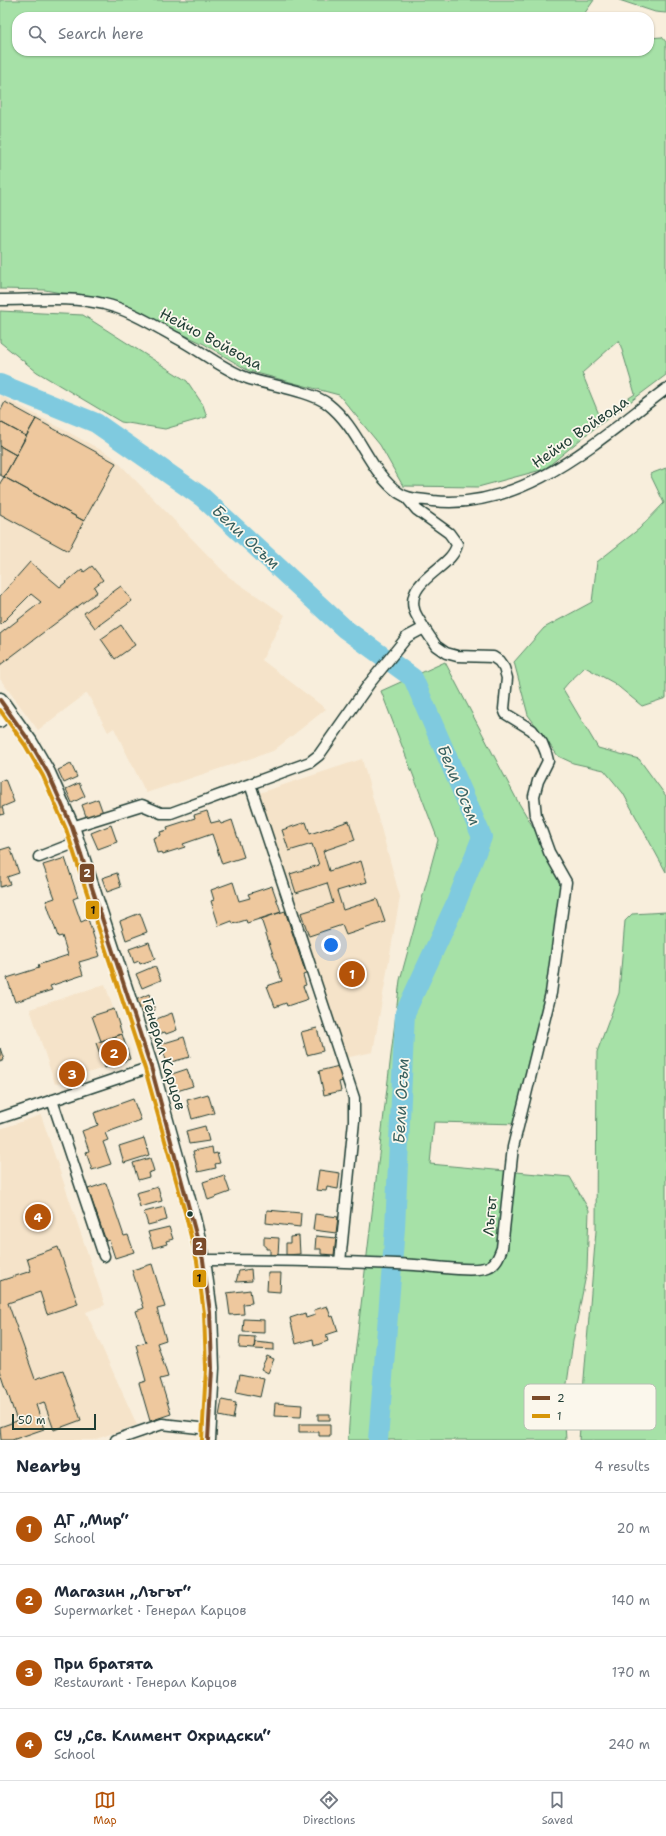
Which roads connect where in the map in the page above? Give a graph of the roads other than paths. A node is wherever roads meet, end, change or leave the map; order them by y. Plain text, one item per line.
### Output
1 (0, 300) edge
2 (666, 389) edge
3 (406, 497) junction
4 (424, 628) junction
5 (0, 700) edge
6 (5, 718) edge
7 (250, 784) junction
8 (72, 828) junction
9 (77, 842) junction
10 (39, 856) dead end
11 (151, 1067) junction
12 (52, 1100) junction
13 (0, 1118) edge
14 (104, 1256) dead end
15 (203, 1260) junction
16 (340, 1262) junction
17 (208, 1435) edge
18 (116, 1440) edge

1 - 3 street, Нейчо Войвода
2 - 3 street, Нейчо Войвода
3 - 4 street
4 - 7 street
4 - 16 street, Лъгът
5 - 6 main road, Генерал Карцов
6 - 8 main road, Генерал Карцов
7 - 8 street
7 - 16 street
8 - 9 main road, Генерал Карцов
9 - 10 street
9 - 11 main road, Генерал Карцов
11 - 12 street
11 - 15 main road, Генерал Карцов
12 - 13 street
12 - 14 street
15 - 16 street, Лъгът
15 - 17 main road, Генерал Карцов
17 - 18 street

